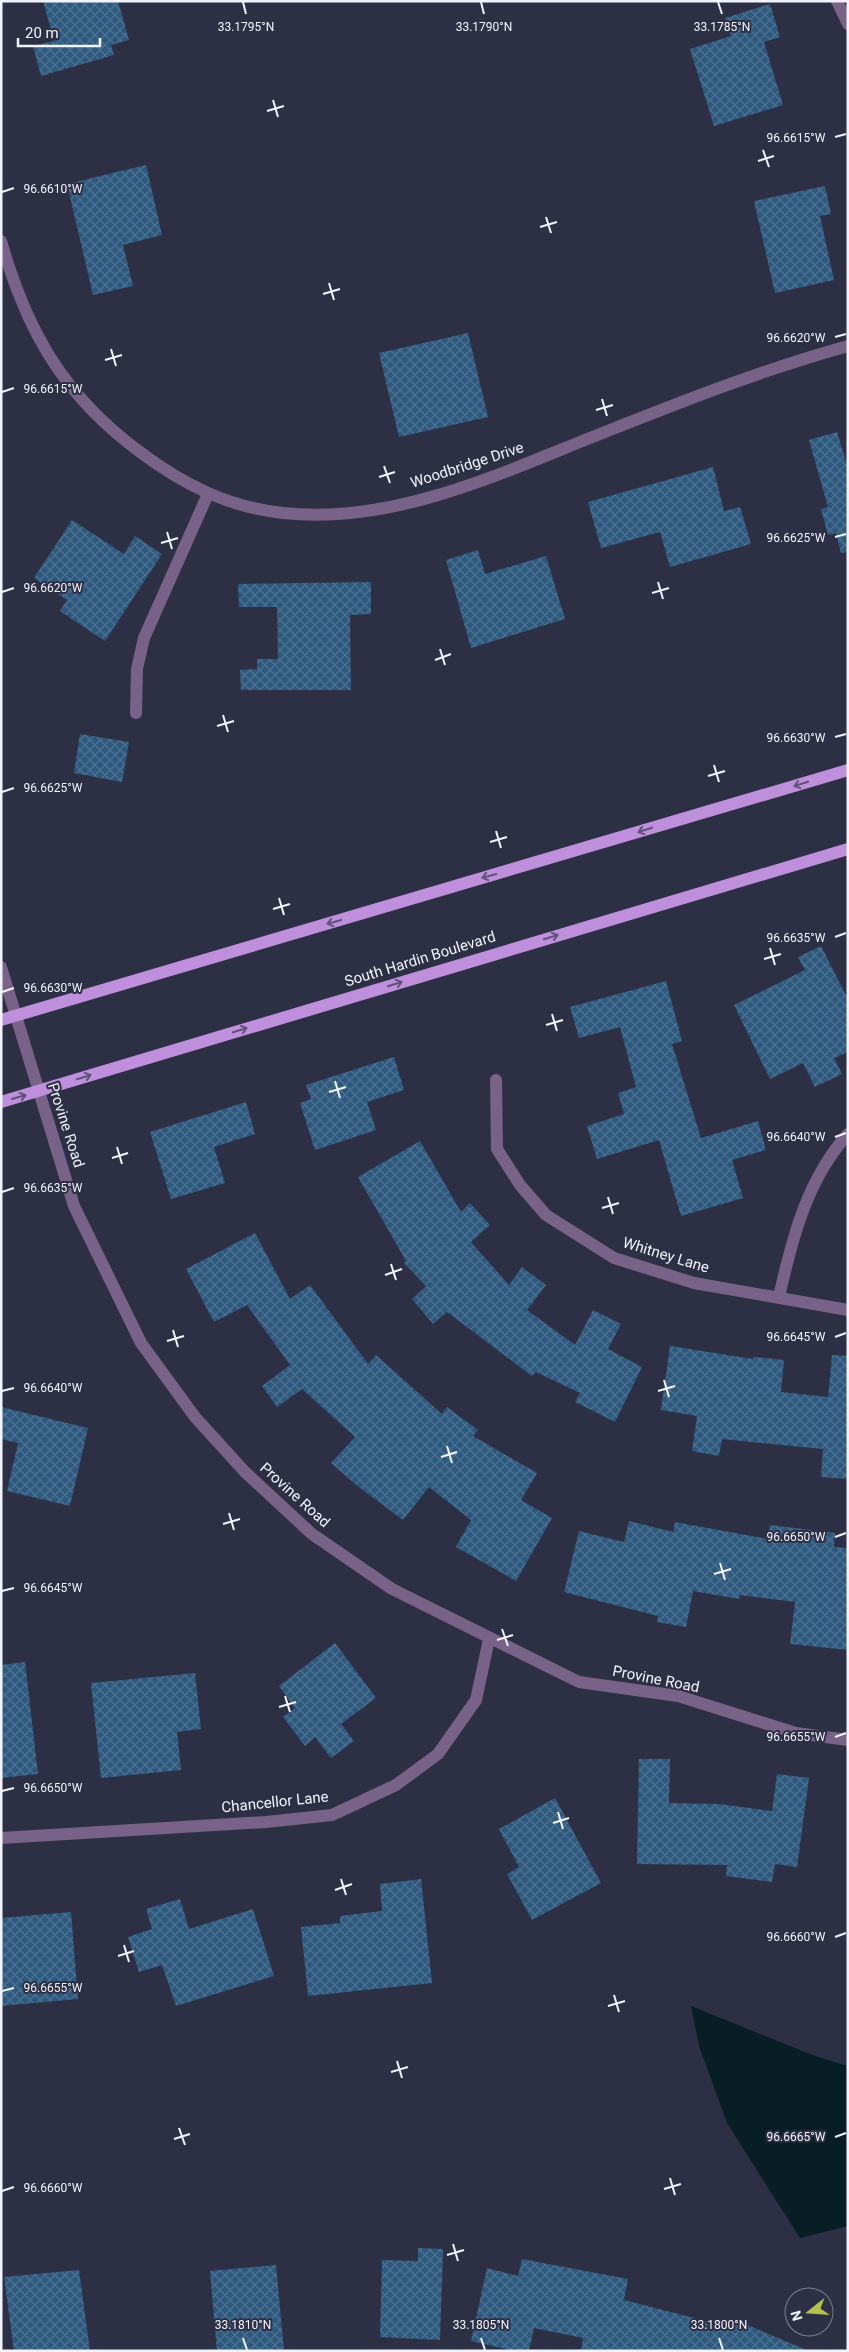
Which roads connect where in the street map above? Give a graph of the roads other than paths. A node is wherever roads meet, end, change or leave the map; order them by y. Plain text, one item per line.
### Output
1 (837, 1) edge
2 (848, 24) edge
3 (1, 242) edge
4 (848, 346) edge
5 (208, 494) junction
6 (136, 713) dead end
7 (848, 770) edge
8 (848, 849) edge
9 (1, 967) edge
10 (15, 1016) junction
11 (1, 1020) edge
12 (496, 1080) dead end
13 (38, 1092) junction
14 (1, 1102) edge
15 (848, 1134) edge
16 (779, 1297) junction
17 (848, 1310) edge
18 (489, 1639) junction
19 (848, 1740) edge
20 (1, 1838) edge

1 - 2 street
3 - 5 street, Woodbridge Drive
4 - 5 street, Woodbridge Drive
5 - 6 street
7 -> 10 main road
13 -> 8 main road, South Hardin Boulevard
9 - 10 street, Provine Road
10 - 11 main road
10 - 13 street, Provine Road
12 - 16 street, Whitney Lane
14 -> 13 main road, South Hardin Boulevard
13 - 18 street, Provine Road
15 - 16 street
16 - 17 street, Whitney Lane
18 - 19 street, Provine Road
18 - 20 street, Chancellor Lane

